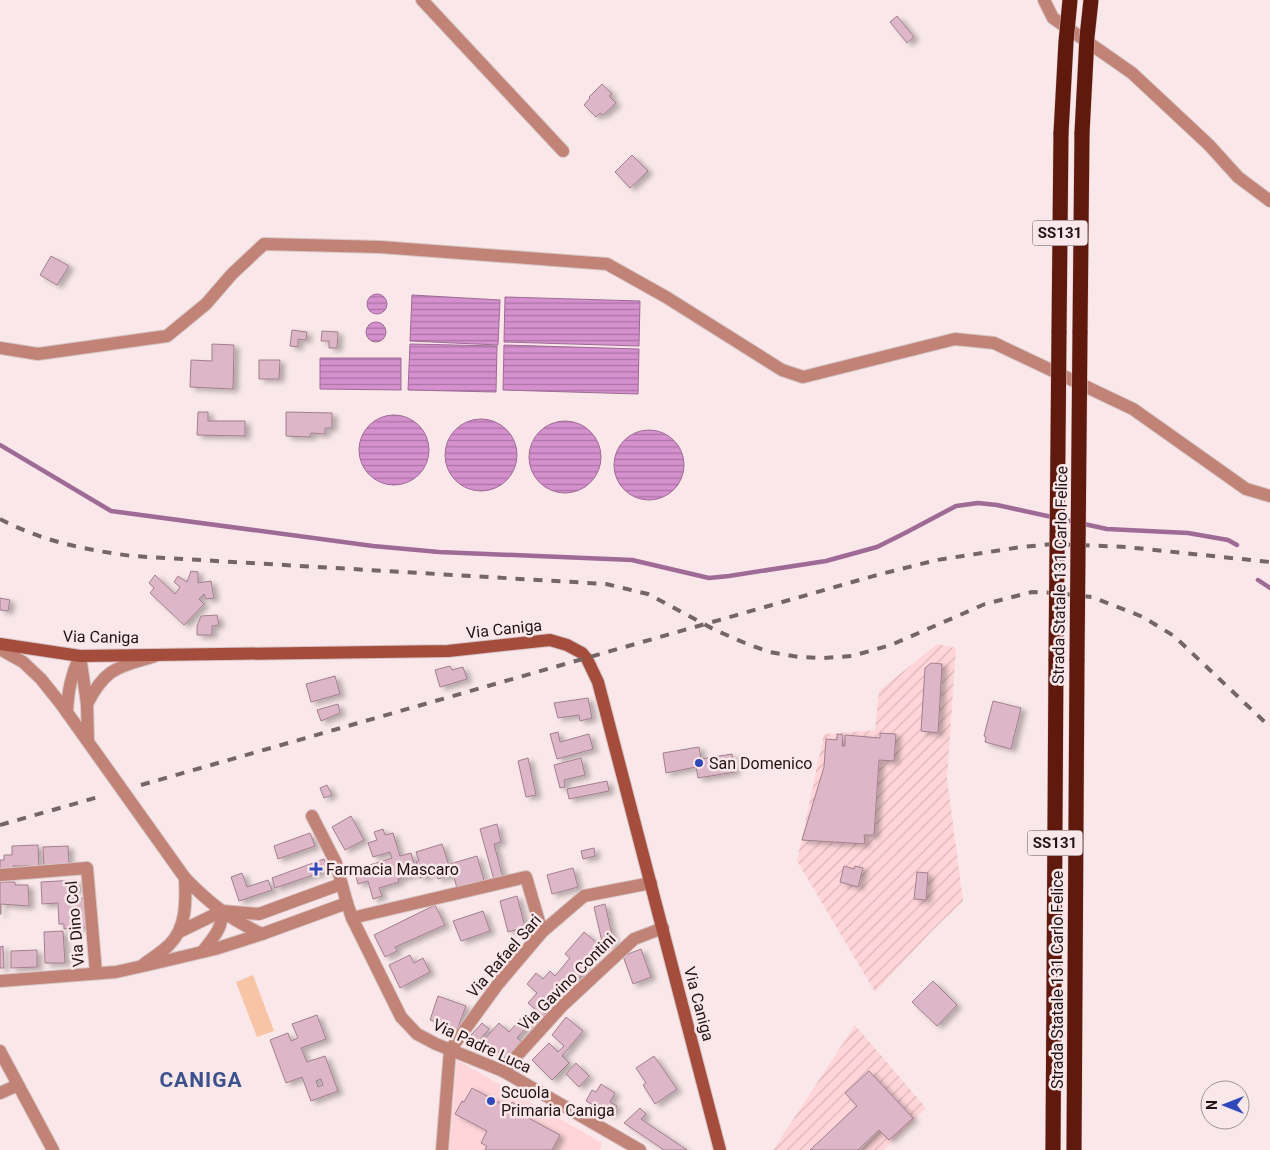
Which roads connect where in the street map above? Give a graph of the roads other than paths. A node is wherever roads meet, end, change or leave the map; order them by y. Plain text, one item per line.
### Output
1 (422, 0) edge
2 (1044, 0) edge
3 (1070, 0) edge
4 (1091, 0) edge
5 (563, 151) dead end
6 (1270, 201) edge
7 (0, 348) edge
8 (1270, 496) edge
9 (0, 644) edge
10 (0, 649) edge
11 (160, 654) junction
12 (80, 656) junction
13 (88, 704) junction
14 (67, 712) junction
15 (88, 741) junction
16 (312, 816) dead end
17 (0, 875) edge
18 (185, 878) junction
19 (651, 883) junction
20 (341, 884) junction
21 (346, 903) junction
22 (222, 912) junction
23 (352, 918) junction
24 (663, 928) junction
25 (179, 932) junction
26 (542, 932) junction
27 (262, 934) junction
28 (203, 951) junction
29 (140, 967) junction
30 (96, 974) junction
31 (0, 981) edge
32 (450, 1050) junction
33 (0, 1051) edge
34 (503, 1071) junction
35 (18, 1085) junction
36 (0, 1093) edge
37 (53, 1150) edge
38 (442, 1150) edge
39 (640, 1150) edge
40 (720, 1150) edge
41 (1053, 1150) edge
42 (1074, 1150) edge

1 - 5 street
2 - 6 street
3 - 41 highway, Strada Statale 131 Carlo Felice / SS131, bridge
4 - 42 highway, Strada Statale 131 Carlo Felice / SS131, bridge
7 - 8 street
9 - 12 street, Via Caniga
10 - 14 street
11 - 12 street, Via Caniga
11 - 13 street
11 - 19 street, Via Caniga
12 - 13 street
12 - 14 street
13 - 15 street
14 - 15 street
15 - 18 street
16 - 20 street, Via Padre Luca
17 - 30 street, Via Dino Col
18 - 22 street
18 - 25 street
19 - 24 street, Via Caniga
19 - 26 street, Via Rafael Sari
20 - 21 street, Via Padre Luca
20 - 22 street
21 - 23 street, Via Padre Luca
21 - 27 street
22 - 25 street
22 - 27 street
22 - 28 street
23 - 26 street
23 - 32 street, Via Padre Luca
24 - 34 street, Via Gavino Contini
24 - 40 street, Via Caniga
25 - 29 street
26 - 32 street, Via Rafael Sari
27 - 28 street
28 - 29 street
29 - 30 street
30 - 31 street
32 - 34 street, Via Padre Luca
32 - 38 street
33 - 35 street
34 - 39 street, Via Padre Luca
35 - 36 street
35 - 37 street

